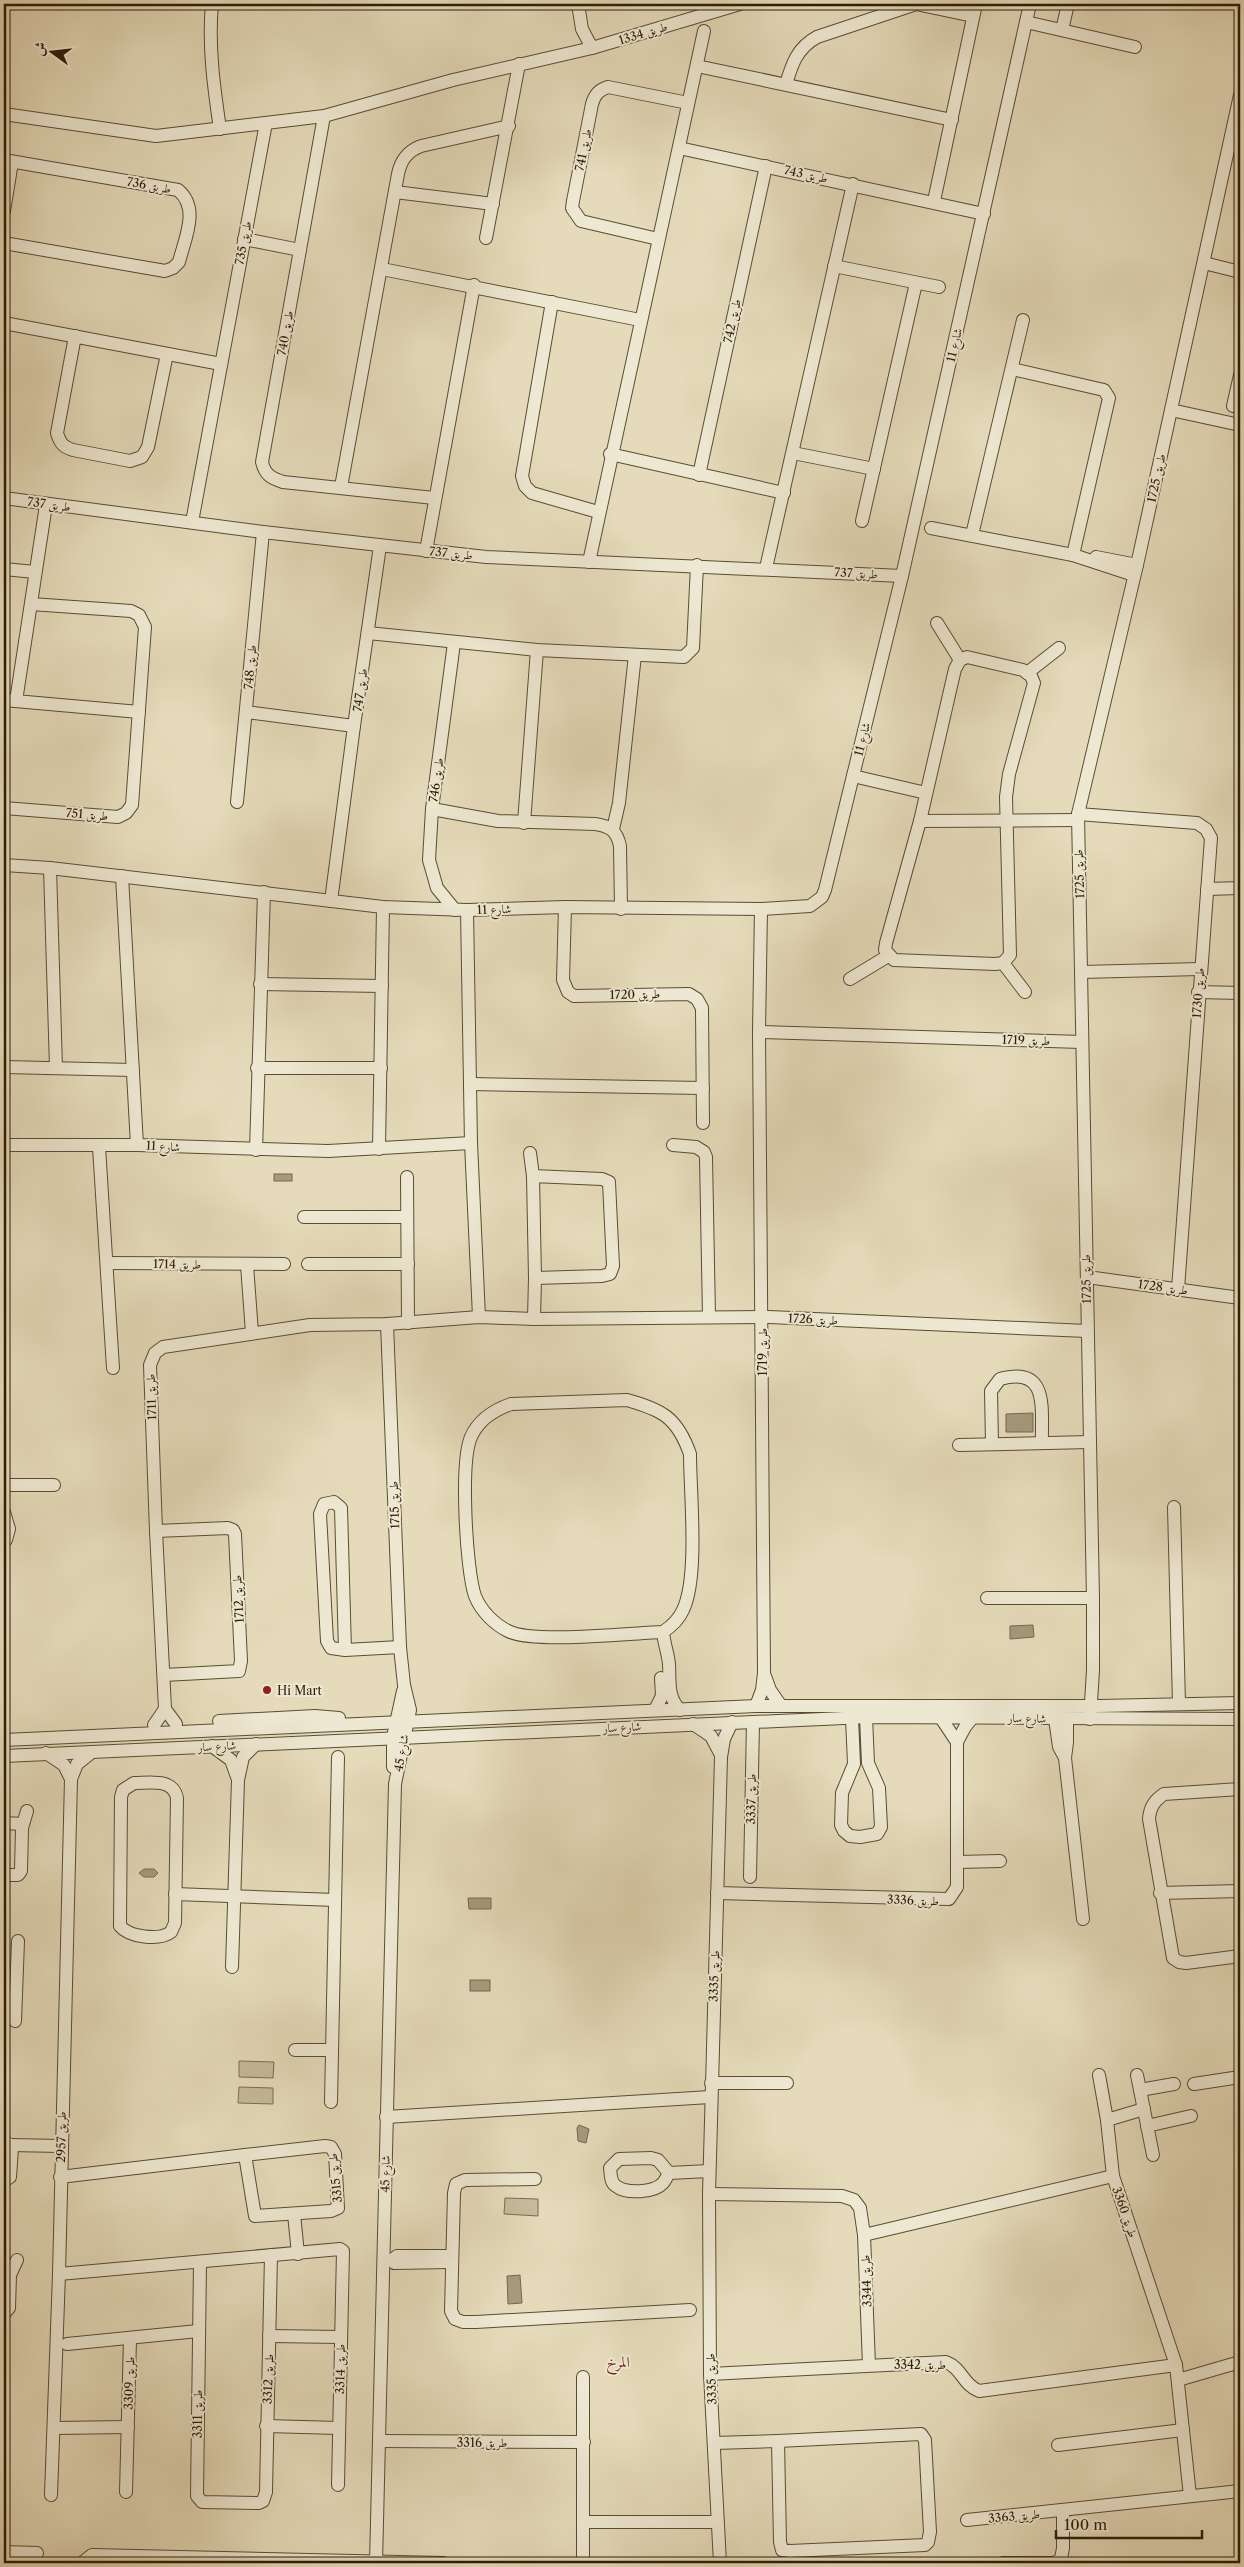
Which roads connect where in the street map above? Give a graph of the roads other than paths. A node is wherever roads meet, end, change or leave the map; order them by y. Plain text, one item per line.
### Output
1 (212, 4) edge
2 (578, 4) edge
3 (740, 4) edge
4 (1030, 4) edge
5 (1068, 4) edge
6 (974, 10) edge
7 (1026, 22) junction
8 (1062, 30) junction
9 (704, 31) dead end
10 (1135, 47) dead end
11 (592, 48) junction
12 (519, 64) junction
13 (697, 66) junction
14 (786, 84) junction
15 (1240, 96) edge
16 (688, 103) junction
17 (4, 114) edge
18 (324, 116) junction
19 (952, 120) junction
20 (266, 123) junction
21 (509, 126) junction
22 (220, 129) junction
23 (679, 148) junction
24 (8, 161) edge
25 (766, 166) junction
26 (853, 184) junction
27 (396, 192) junction
28 (934, 202) junction
29 (493, 204) junction
30 (4, 211) edge
31 (984, 214) junction
32 (486, 238) dead end
33 (244, 239) junction
34 (658, 239) junction
35 (4, 243) edge
36 (300, 250) junction
37 (1204, 263) junction
38 (834, 266) junction
39 (382, 268) junction
40 (1240, 272) edge
41 (916, 283) junction
42 (474, 285) junction
43 (939, 287) dead end
44 (552, 302) junction
45 (640, 320) junction
46 (1023, 320) dead end
47 (4, 323) edge
48 (75, 336) junction
49 (167, 354) junction
50 (221, 364) junction
51 (1012, 369) junction
52 (1240, 375) edge
53 (1233, 406) dead end
54 (1171, 410) junction
55 (1240, 425) edge
56 (793, 453) junction
57 (610, 454) junction
58 (874, 469) junction
59 (699, 475) junction
60 (341, 487) junction
61 (784, 493) junction
62 (4, 498) edge
63 (434, 498) junction
64 (46, 504) junction
65 (598, 512) junction
66 (862, 521) dead end
67 (192, 522) junction
68 (932, 528) dead end
69 (263, 532) junction
70 (972, 535) junction
71 (380, 546) junction
72 (426, 551) junction
73 (1072, 555) junction
74 (589, 562) junction
75 (697, 565) junction
76 (766, 568) junction
77 (4, 569) edge
78 (1135, 570) junction
79 (35, 572) junction
80 (902, 576) junction
81 (31, 604) junction
82 (937, 622) dead end
83 (368, 633) junction
84 (454, 643) junction
85 (1059, 648) dead end
86 (537, 650) junction
87 (635, 655) junction
88 (960, 660) junction
89 (1027, 673) junction
90 (10, 700) edge
91 (139, 712) junction
92 (246, 712) junction
93 (354, 726) junction
94 (853, 776) junction
95 (926, 793) junction
96 (237, 802) dead end
97 (4, 808) edge
98 (432, 809) junction
99 (1077, 817) junction
100 (920, 821) junction
101 (1007, 821) junction
102 (524, 823) junction
103 (613, 829) junction
104 (4, 865) edge
105 (50, 868) junction
106 (122, 876) junction
107 (1240, 888) edge
108 (1207, 889) junction
109 (264, 892) junction
110 (330, 901) junction
111 (383, 907) junction
112 (565, 907) junction
113 (761, 908) junction
114 (621, 909) junction
115 (461, 910) junction
116 (888, 956) junction
117 (1003, 963) junction
118 (1200, 969) junction
119 (1081, 972) junction
120 (850, 979) dead end
121 (260, 984) junction
122 (382, 986) junction
123 (1025, 992) dead end
124 (1198, 992) junction
125 (1240, 993) edge
126 (759, 1032) junction
127 (1082, 1042) junction
128 (4, 1067) edge
129 (56, 1068) junction
130 (257, 1068) junction
131 (381, 1068) junction
132 (133, 1070) junction
133 (470, 1084) junction
134 (703, 1088) junction
135 (703, 1123) dead end
136 (471, 1143) junction
137 (4, 1145) edge
138 (137, 1145) junction
139 (673, 1145) dead end
140 (99, 1146) junction
141 (379, 1149) junction
142 (256, 1150) junction
143 (530, 1153) dead end
144 (533, 1176) junction
145 (407, 1177) dead end
146 (304, 1217) dead end
147 (407, 1217) junction
148 (107, 1263) junction
149 (248, 1264) junction
150 (284, 1264) dead end
151 (308, 1264) dead end
152 (408, 1264) junction
153 (1087, 1277) junction
154 (535, 1278) junction
155 (1178, 1289) junction
156 (1240, 1298) edge
157 (478, 1317) junction
158 (709, 1317) junction
159 (762, 1317) junction
160 (534, 1319) junction
161 (408, 1323) junction
162 (387, 1324) junction
163 (1087, 1331) junction
164 (252, 1333) junction
165 (113, 1368) dead end
166 (1090, 1442) junction
167 (1042, 1443) junction
168 (992, 1444) junction
169 (959, 1445) dead end
170 (54, 1485) dead end
171 (4, 1487) edge
172 (1174, 1506) dead end
173 (4, 1512) edge
174 (156, 1531) junction
175 (4, 1541) edge
176 (986, 1598) dead end
177 (1093, 1598) junction
178 (663, 1632) junction
179 (400, 1648) junction
180 (664, 1649) junction
181 (345, 1650) junction
182 (764, 1673) junction
183 (164, 1675) junction
184 (1240, 1703) edge
185 (1179, 1704) junction
186 (756, 1706) junction
187 (781, 1706) junction
188 (165, 1709) junction
189 (655, 1710) junction
190 (680, 1710) junction
191 (1095, 1712) junction
192 (852, 1718) junction
193 (866, 1718) junction
194 (940, 1718) junction
195 (973, 1718) junction
196 (1061, 1719) junction
197 (1240, 1719) edge
198 (401, 1721) junction
199 (732, 1722) junction
200 (753, 1722) junction
201 (361, 1723) junction
202 (176, 1724) junction
203 (693, 1724) junction
204 (154, 1725) junction
205 (113, 1734) junction
206 (398, 1738) junction
207 (4, 1740) edge
208 (957, 1742) junction
209 (256, 1744) junction
210 (212, 1746) junction
211 (94, 1751) junction
212 (46, 1753) junction
213 (4, 1756) edge
214 (338, 1757) dead end
215 (722, 1757) junction
216 (71, 1779) junction
217 (238, 1780) junction
218 (1240, 1790) edge
219 (27, 1811) dead end
220 (4, 1823) edge
221 (23, 1824) junction
222 (1000, 1861) dead end
223 (957, 1862) junction
224 (4, 1875) edge
225 (750, 1877) dead end
226 (1240, 1891) edge
227 (717, 1893) junction
228 (1160, 1893) junction
229 (175, 1894) junction
230 (233, 1897) junction
231 (334, 1900) junction
232 (1083, 1919) dead end
233 (18, 1940) dead end
234 (1240, 1956) edge
235 (4, 1960) edge
236 (17, 1961) junction
237 (232, 1967) dead end
238 (10, 2004) edge
239 (15, 2021) dead end
240 (295, 2050) dead end
241 (332, 2050) junction
242 (1100, 2075) dead end
243 (1137, 2075) dead end
244 (1240, 2076) edge
245 (711, 2083) junction
246 (787, 2083) dead end
247 (1174, 2084) dead end
248 (1194, 2084) dead end
249 (1140, 2090) junction
250 (710, 2097) junction
251 (331, 2102) dead end
252 (1144, 2109) junction
253 (1191, 2116) dead end
254 (386, 2117) junction
255 (1107, 2120) junction
256 (1148, 2126) junction
257 (7, 2144) edge
258 (61, 2146) junction
259 (245, 2155) junction
260 (1153, 2155) dead end
261 (709, 2171) junction
262 (669, 2173) dead end
263 (1112, 2176) junction
264 (60, 2177) junction
265 (535, 2179) dead end
266 (4, 2182) edge
267 (709, 2194) junction
268 (294, 2214) junction
269 (864, 2235) junction
270 (298, 2254) junction
271 (271, 2255) junction
272 (451, 2259) junction
273 (17, 2260) dead end
274 (388, 2260) junction
275 (200, 2263) junction
276 (59, 2274) junction
277 (7, 2275) edge
278 (690, 2310) dead end
279 (4, 2314) edge
280 (198, 2331) junction
281 (269, 2336) junction
282 (341, 2337) junction
283 (130, 2339) junction
284 (67, 2344) dead end
285 (1240, 2362) edge
286 (869, 2365) junction
287 (1176, 2365) junction
288 (710, 2374) junction
289 (584, 2377) dead end
290 (1178, 2380) junction
291 (266, 2426) junction
292 (128, 2427) junction
293 (54, 2428) junction
294 (339, 2428) junction
295 (1183, 2430) junction
296 (379, 2441) junction
297 (778, 2441) junction
298 (584, 2442) junction
299 (714, 2443) junction
300 (1058, 2445) dead end
301 (338, 2485) dead end
302 (1240, 2491) edge
303 (126, 2492) dead end
304 (51, 2495) dead end
305 (1190, 2496) junction
306 (263, 2501) joint
307 (1062, 2512) junction
308 (967, 2520) dead end
309 (584, 2522) junction
310 (717, 2522) junction
311 (4, 2552) edge
312 (37, 2553) dead end
313 (216, 2560) edge
314 (313, 2561) edge
315 (376, 2562) edge
316 (82, 2563) edge
317 (443, 2563) edge
318 (583, 2563) edge
319 (720, 2563) edge
320 (1003, 2563) edge

1 - 22 street
2 - 11 street
3 - 11 street, طريق 1334
4 - 7 street, شارع 11
5 - 8 street
6 - 14 street
6 - 19 street
7 - 8 street
7 - 31 street, شارع 11
8 - 10 street
9 - 13 street
11 - 12 street, طريق 1334
12 - 18 street, طريق 1334
12 - 21 street
13 - 14 street
13 - 16 street
14 - 19 street
15 - 37 street, طريق 1725
16 - 23 street
16 - 34 street, طريق 741
17 - 22 street, طريق 1334
18 - 20 street, طريق 1334
18 - 36 street, طريق 740
19 - 28 street
20 - 22 street, طريق 1334
20 - 33 street, طريق 735
21 - 27 street
21 - 29 street
23 - 25 street, طريق 743
23 - 34 street
24 - 30 street, طريق 736
24 - 35 street, طريق 736
25 - 26 street, طريق 743
25 - 59 street, طريق 742
26 - 28 street, طريق 743
26 - 38 street
27 - 29 street
27 - 39 street
28 - 31 street, طريق 743
29 - 32 street
31 - 80 street, شارع 11
33 - 36 street
33 - 50 street, طريق 735
34 - 45 street
36 - 60 street, طريق 740
37 - 40 street
37 - 54 street, طريق 1725
38 - 41 street
38 - 56 street
39 - 42 street
39 - 60 street
41 - 43 street
41 - 58 street
42 - 44 street
42 - 63 street
44 - 45 street
44 - 65 street
45 - 57 street
46 - 51 street
47 - 48 street
48 - 49 street
48 - 49 street
49 - 50 street
50 - 67 street, طريق 735
51 - 70 street
51 - 73 street
52 - 53 street
54 - 55 street
54 - 78 street, طريق 1725
56 - 58 street
56 - 61 street
57 - 59 street
57 - 65 street
58 - 66 street
59 - 61 street
60 - 63 street, طريق 740
61 - 76 street
62 - 64 street, طريق 737
63 - 72 street
64 - 67 street, طريق 737
64 - 79 street
65 - 74 street
67 - 69 street, طريق 737
68 - 70 street
69 - 71 street, طريق 737
69 - 92 street, طريق 748
70 - 73 street
71 - 72 street, طريق 737
71 - 83 street, طريق 747
72 - 74 street, طريق 737
73 - 78 street
74 - 75 street, طريق 737
75 - 76 street, طريق 737
75 - 87 street
76 - 80 street, طريق 737
77 - 79 street
78 - 99 street, طريق 1725
79 - 81 street
80 - 94 street, شارع 11
81 - 90 street
81 - 91 street, طريق 751
82 - 88 street
83 - 84 street
83 - 93 street, طريق 747
84 - 86 street
84 - 98 street, طريق 746
85 - 89 street
86 - 87 street
86 - 102 street
87 - 103 street
88 - 89 street
88 - 95 street
89 - 101 street
90 - 91 street
91 - 97 street, طريق 751
92 - 93 street, طريق 747
92 - 96 street, طريق 748
93 - 110 street
94 - 95 street
94 - 113 street, شارع 11
95 - 100 street
98 - 102 street
98 - 115 street, طريق 746
99 - 101 street, طريق 1730
99 - 108 street, طريق 1730
99 - 119 street, طريق 1725
100 - 101 street, طريق 1730
100 - 116 street
101 - 117 street
102 - 103 street
103 - 114 street
104 - 105 street
105 - 106 street
105 - 129 street
106 - 109 street
106 - 132 street
107 - 108 street
108 - 118 street, طريق 1730
109 - 110 street
109 - 121 street
110 - 111 street
111 - 115 street
111 - 122 street
112 - 114 street, شارع 11
112 - 115 street, شارع 11
112 - 134 street, طريق 1720
113 - 114 street, شارع 11
113 - 126 street, طريق 1719
115 - 133 street, شارع 11
116 - 117 street
116 - 120 street
117 - 123 street
118 - 119 street
118 - 124 street, طريق 1730
119 - 127 street, طريق 1725
121 - 122 street
121 - 130 street
122 - 131 street
124 - 125 street
124 - 155 street, طريق 1730
126 - 127 street, طريق 1719
126 - 159 street, طريق 1719
127 - 153 street, طريق 1725
128 - 129 street
129 - 132 street
130 - 131 street
130 - 142 street
131 - 141 street
132 - 138 street
133 - 134 street
133 - 136 street, شارع 11
134 - 135 street, طريق 1720
136 - 141 street, شارع 11
136 - 157 street, شارع 11
137 - 140 street, شارع 11
138 - 140 street, شارع 11
138 - 142 street, شارع 11
139 - 158 street
140 - 148 street
141 - 142 street, شارع 11
143 - 144 street
144 - 154 street
144 - 154 street
145 - 147 street
146 - 147 street
147 - 152 street
148 - 149 street, طريق 1714
148 - 165 street
149 - 150 street, طريق 1714
149 - 164 street
151 - 152 street
152 - 161 street
153 - 155 street, طريق 1728
153 - 163 street, طريق 1725
154 - 160 street
155 - 156 street, طريق 1728
157 - 160 street, طريق 1726
157 - 161 street, طريق 1711
158 - 159 street, طريق 1726
158 - 160 street, طريق 1726
159 - 163 street, طريق 1726
159 - 182 street, طريق 1719
161 - 162 street, طريق 1711
162 - 164 street, طريق 1711
162 - 179 street, طريق 1715
163 - 166 street, طريق 1725
164 - 174 street, طريق 1711
166 - 167 street
166 - 177 street, طريق 1725
167 - 168 street
167 - 168 street
168 - 169 street
170 - 171 street
172 - 185 street
173 - 175 street
174 - 183 street, طريق 1711
174 - 183 street, طريق 1712
176 - 177 street
177 - 191 street, طريق 1725
178 - 178 street
178 - 180 street
179 - 181 street
179 - 198 street, طريق 1715
180 - 189 street
180 - 190 street
181 - 181 street
182 - 186 street, طريق 1719
182 - 187 street, طريق 1719
183 - 188 street, طريق 1711
184 - 185 street, شارع سار
185 - 191 street, شارع سار
186 - 187 street, شارع سار
186 - 190 street, شارع سار
187 - 191 street, شارع سار
188 - 202 street
188 - 204 street
189 - 190 street, شارع سار
189 - 198 street, شارع سار
191 - 196 street, شارع سار
191 - 197 street, شارع سار
192 - 193 street, شارع سار
192 - 193 street
192 - 200 street, شارع سار
193 - 194 street, شارع سار
194 - 195 street, شارع سار
194 - 208 street
195 - 196 street, شارع سار
195 - 208 street
196 - 232 street
198 - 201 street, شارع سار
198 - 206 street, شارع 45
199 - 200 street, شارع سار
199 - 203 street, شارع سار
199 - 215 street, طريق 3335
200 - 225 street, طريق 3337
201 - 202 street
201 - 205 street, شارع سار
202 - 204 street
203 - 206 street, شارع سار
203 - 215 street
204 - 205 street
205 - 207 street, شارع سار
206 - 209 street, شارع سار
206 - 254 street, شارع 45
208 - 223 street, طريق 3336
209 - 210 street, شارع سار
209 - 217 street
210 - 211 street, شارع سار
210 - 217 street
211 - 212 street, شارع سار
211 - 216 street
212 - 213 street, شارع سار
212 - 216 street
214 - 231 street
215 - 227 street, طريق 3335
216 - 258 street, طريق 2957
217 - 230 street
218 - 228 street
219 - 221 street
220 - 221 street
221 - 224 street
222 - 223 street
223 - 227 street, طريق 3336
226 - 228 street
227 - 245 street, طريق 3335
228 - 234 street
229 - 229 street
229 - 230 street
230 - 231 street
230 - 237 street
231 - 241 street
233 - 236 street
235 - 236 street
236 - 238 street
238 - 239 street
240 - 241 street
241 - 251 street
242 - 255 street
243 - 249 street
244 - 248 street
245 - 246 street
245 - 250 street, طريق 3335
247 - 249 street
249 - 252 street
250 - 254 street
250 - 261 street, طريق 3335
252 - 255 street
252 - 256 street
253 - 256 street
254 - 274 street, شارع 45
255 - 263 street
256 - 260 street
257 - 258 street
257 - 266 street
258 - 264 street, طريق 2957
259 - 264 street, طريق 3315
259 - 268 street, طريق 3315
259 - 268 street, طريق 3315
261 - 262 street
261 - 267 street, طريق 3335
263 - 269 street, طريق 3360
263 - 287 street, طريق 3360
264 - 276 street, طريق 2957
265 - 272 street
267 - 269 street, طريق 3344
267 - 288 street, طريق 3335
268 - 270 street
269 - 286 street, طريق 3344
270 - 271 street
270 - 282 street, طريق 3314
271 - 275 street
271 - 281 street, طريق 3312
272 - 274 street
272 - 278 street
273 - 277 street
274 - 296 street, شارع 45
275 - 276 street
275 - 280 street, طريق 3311
276 - 293 street, طريق 2957
277 - 279 street
280 - 283 street, طريق 3309
280 - 306 street, طريق 3311
281 - 282 street
281 - 291 street, طريق 3312
282 - 294 street, طريق 3314
283 - 284 street, طريق 3309
283 - 292 street, طريق 3309
285 - 290 street
286 - 287 street, طريق 3342
286 - 288 street, طريق 3342
287 - 290 street, طريق 3360
288 - 299 street, طريق 3335
289 - 298 street
290 - 295 street, طريق 3360
291 - 294 street
291 - 306 street, طريق 3312
292 - 293 street, طريق 3309
292 - 303 street, طريق 3309
293 - 304 street, طريق 2957
294 - 301 street, طريق 3314
295 - 300 street
295 - 305 street, طريق 3360
296 - 298 street, طريق 3316
296 - 315 street, شارع 45
297 - 297 street
297 - 299 street
298 - 309 street
299 - 310 street, طريق 3335
302 - 305 street, طريق 3363
305 - 307 street, طريق 3363
307 - 308 street, طريق 3363
307 - 320 street
309 - 310 street
309 - 318 street
310 - 319 street, طريق 3335
311 - 312 street
313 - 314 street
313 - 316 street
314 - 315 street
315 - 317 street

